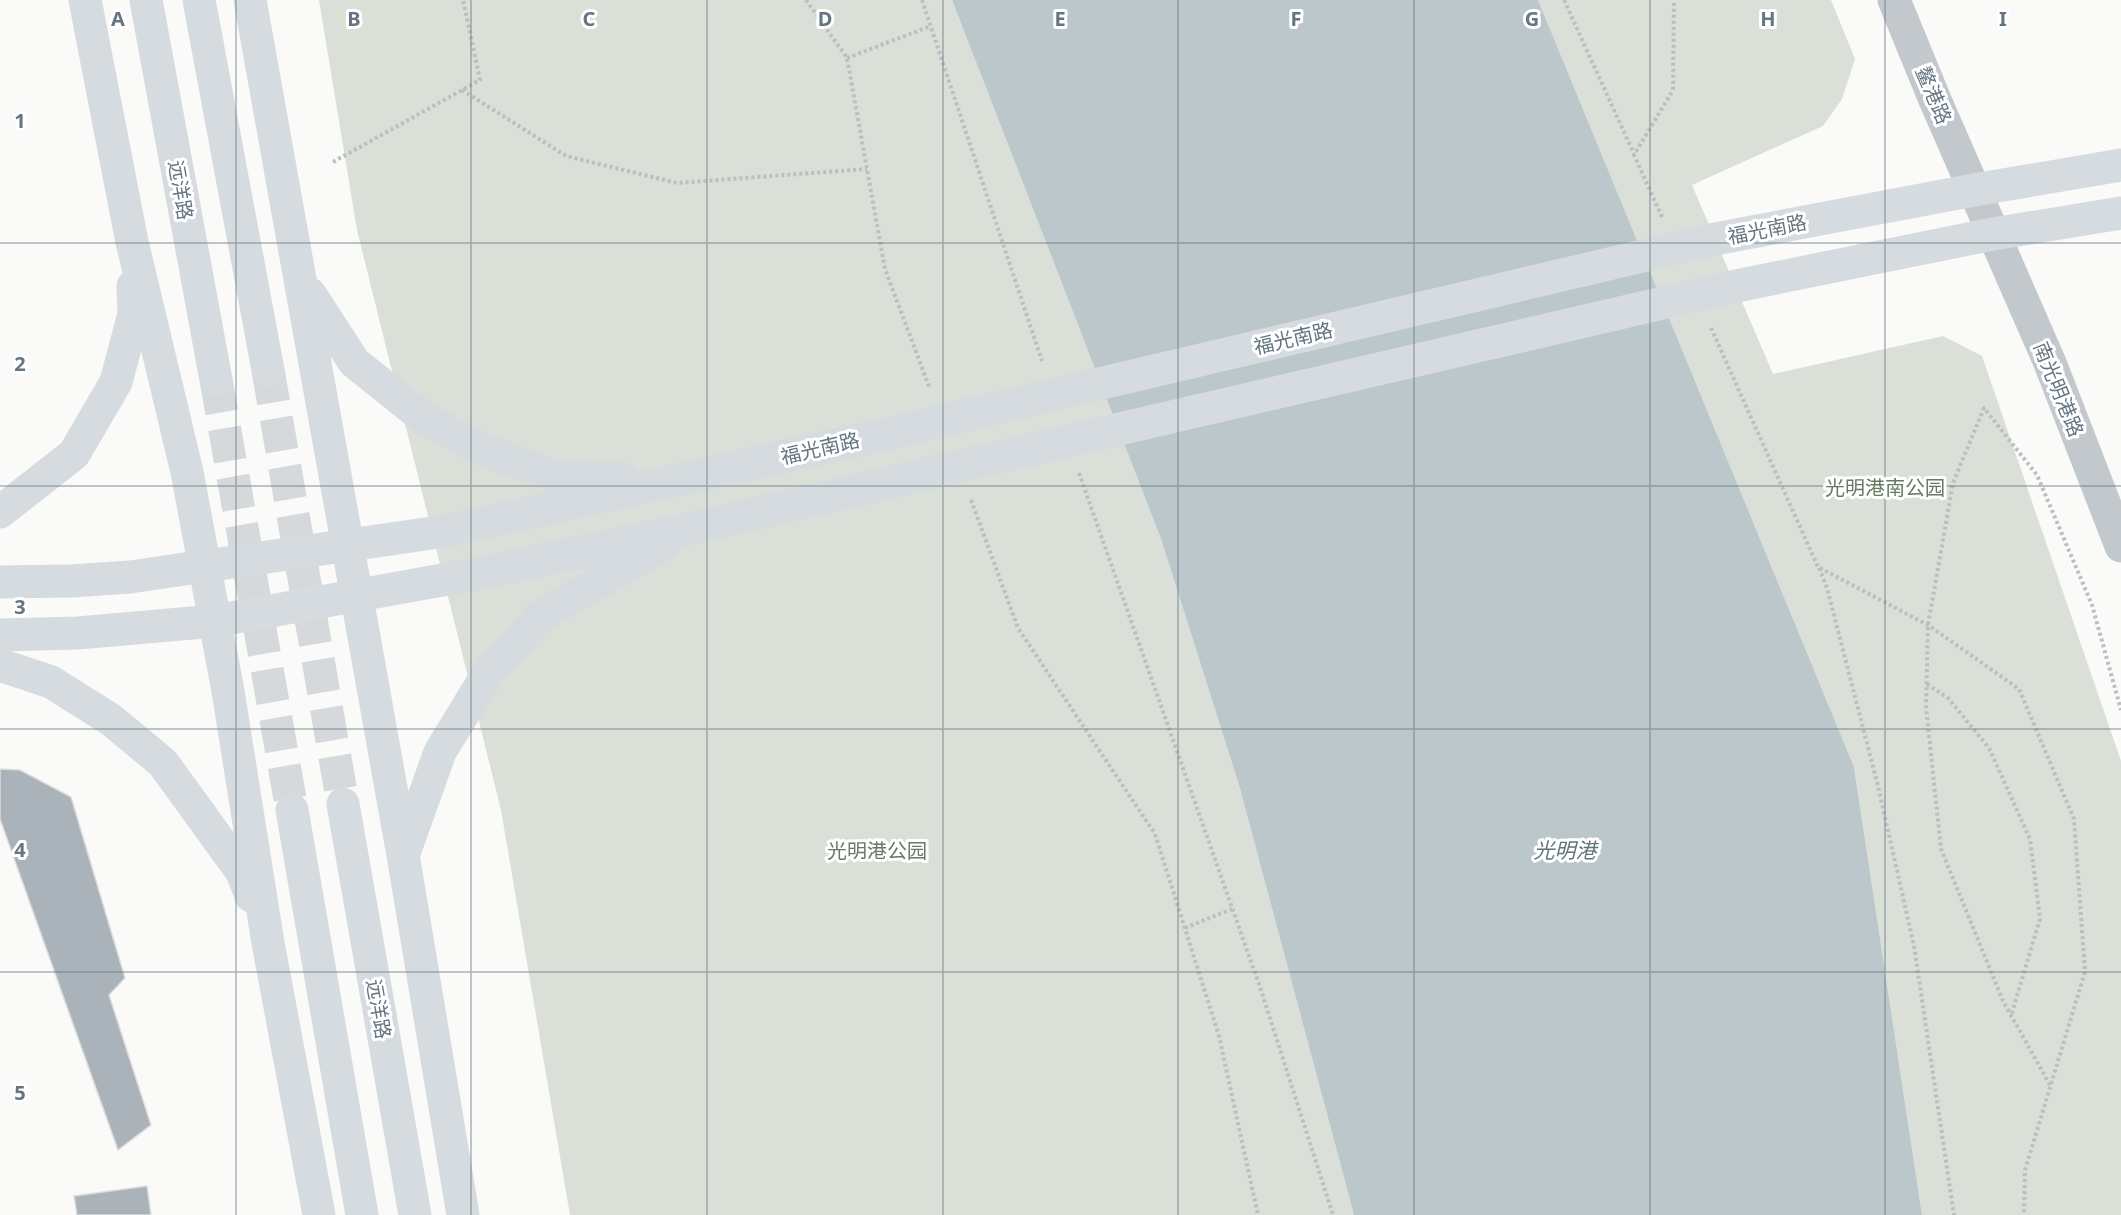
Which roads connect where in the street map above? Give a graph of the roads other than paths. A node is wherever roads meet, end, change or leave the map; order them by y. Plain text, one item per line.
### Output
1 (85, 0) edge
2 (146, 0) edge
3 (199, 0) edge
4 (250, 0) edge
5 (1894, 0) edge
6 (2121, 165) edge
7 (1974, 190) junction
8 (2121, 213) edge
9 (1994, 234) junction
10 (132, 242) junction
11 (302, 283) junction
12 (268, 370) tunnel mouth
13 (216, 380) tunnel mouth
14 (679, 480) junction
15 (0, 512) edge
16 (693, 528) junction
17 (349, 546) junction
18 (2121, 546) edge
19 (204, 567) junction
20 (0, 582) edge
21 (358, 594) junction
22 (215, 621) junction
23 (0, 636) edge
24 (0, 666) edge
25 (343, 804) tunnel mouth
26 (292, 810) tunnel mouth
27 (404, 855) junction
28 (268, 944) junction
29 (319, 1215) edge
30 (362, 1215) edge
31 (415, 1215) edge
32 (463, 1215) edge

1 - 10 main road
2 - 13 main road, 远洋路
3 - 12 main road
4 - 11 main road
5 - 7 street, 鳌港路
6 - 7 main road, 福光南路
7 - 9 street, 鳌港路
7 - 14 main road, 福光南路
8 - 9 main road
9 - 16 main road
9 - 18 street, 南光明港路
10 - 15 main road
10 - 19 main road
11 - 14 main road
11 - 17 main road
14 - 17 main road, 福光南路
16 - 21 main road
16 - 27 main road
17 - 19 main road, 福光南路
17 - 21 main road
19 - 20 main road, 福光南路
19 - 22 main road
21 - 22 main road
21 - 27 main road
22 - 23 main road
22 - 28 main road
24 - 28 main road
25 - 31 main road, 远洋路
26 - 30 main road
27 - 32 main road
28 - 29 main road

